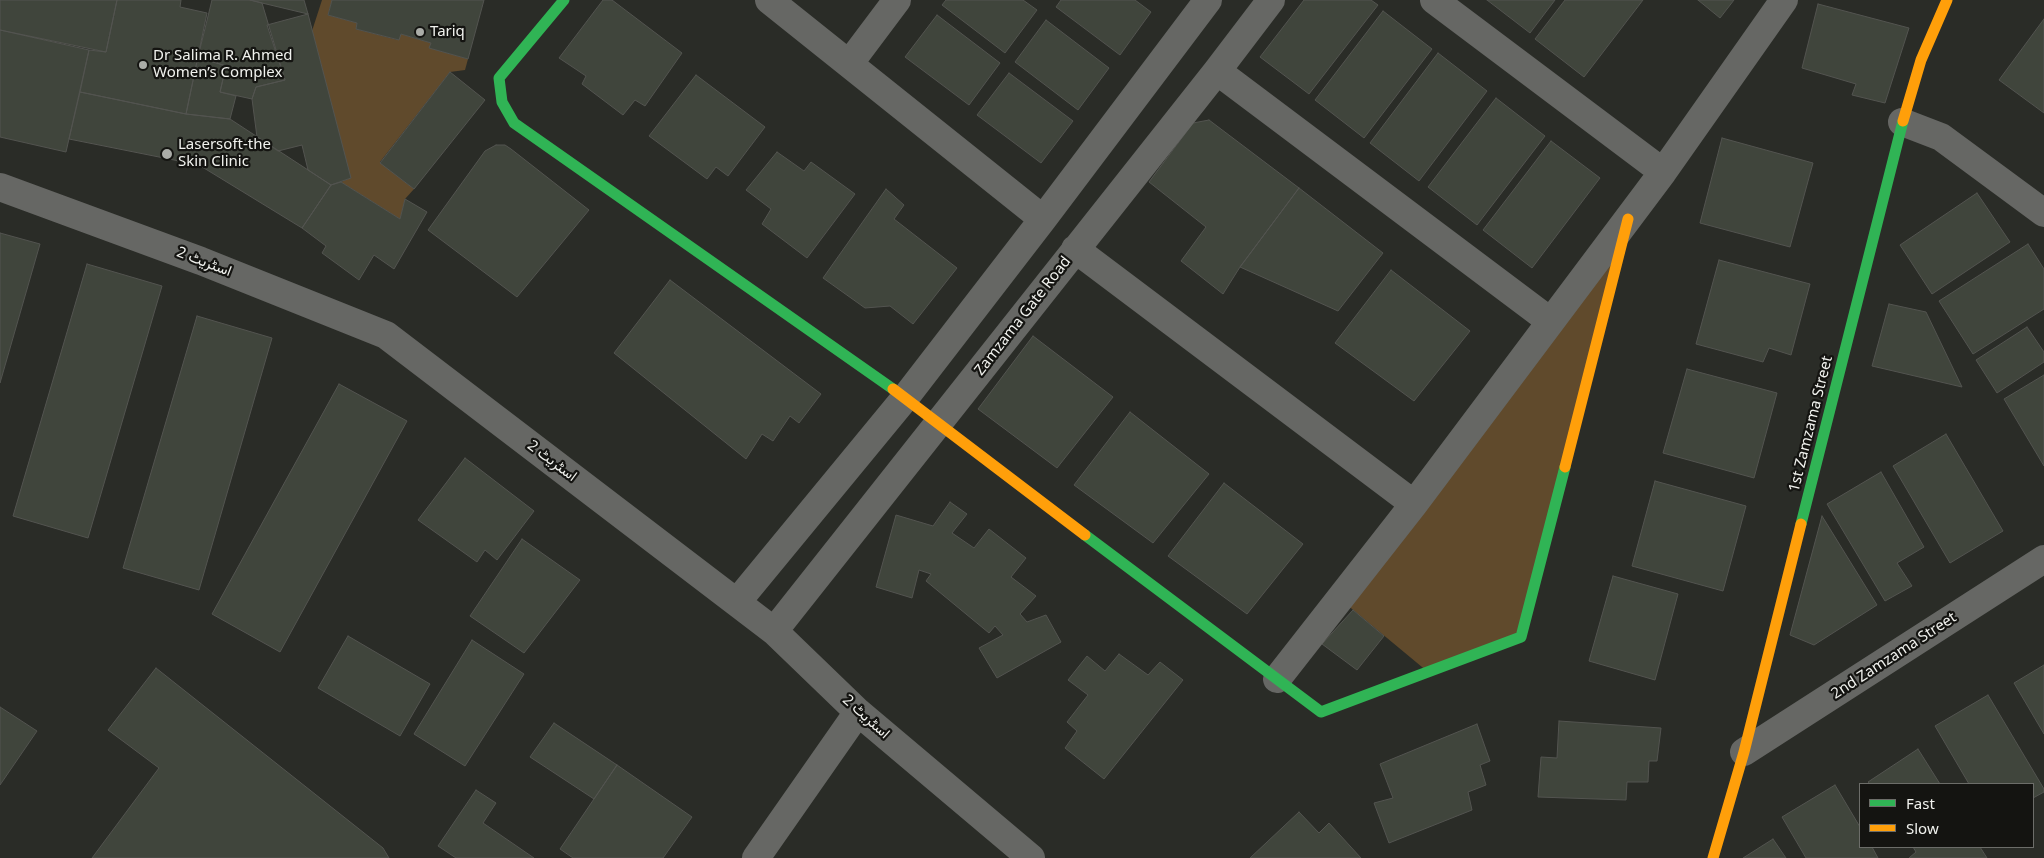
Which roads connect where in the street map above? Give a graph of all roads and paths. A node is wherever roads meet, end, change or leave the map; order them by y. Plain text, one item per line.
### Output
1 (564, 0) edge
2 (769, 0) edge
3 (898, 0) edge
4 (1208, 0) edge
5 (1270, 0) edge
6 (1434, 0) edge
7 (1784, 0) edge
8 (1947, 0) edge
9 (1957, 0) edge
10 (849, 64) junction
11 (1217, 71) junction
12 (1902, 122) junction
13 (1663, 172) junction
14 (0, 187) edge
15 (2044, 213) edge
16 (1043, 219) junction
17 (1628, 219) junction
18 (1075, 249) junction
19 (976, 306) junction
20 (1550, 321) junction
21 (1011, 332) junction
22 (905, 398) junction
23 (938, 425) junction
24 (1414, 504) junction
25 (2044, 559) edge
26 (737, 602) junction
27 (774, 631) junction
28 (1277, 679) junction
29 (858, 712) junction
30 (1744, 752) junction
31 (756, 858) edge
32 (1031, 858) edge
33 (1713, 858) edge

1 - 22 street
2 - 10 street
3 - 10 street
4 - 16 street
5 - 11 street, Zamzama Gate Road
6 - 13 street
7 - 13 street
8 - 9 street, 1st Zamzama Street
8 - 12 street, 1st Zamzama Street
10 - 16 street
11 - 18 street, Zamzama Gate Road
11 - 20 street
12 - 15 street
12 - 30 street, 1st Zamzama Street
13 - 17 street
14 - 26 street, اسٹریٹ 2
16 - 19 street
17 - 20 street
17 - 28 street
18 - 21 street, Zamzama Gate Road
18 - 24 street
19 - 21 street
19 - 22 street
20 - 24 street
21 - 23 street, Zamzama Gate Road
22 - 23 street
22 - 26 street
23 - 27 street, Zamzama Gate Road
23 - 28 street
24 - 28 street
25 - 30 street, 2nd Zamzama Street
26 - 27 street, اسٹریٹ 2
27 - 29 street, اسٹریٹ 2
29 - 31 street
29 - 32 street, اسٹریٹ 2
30 - 33 street, 1st Zamzama Street

